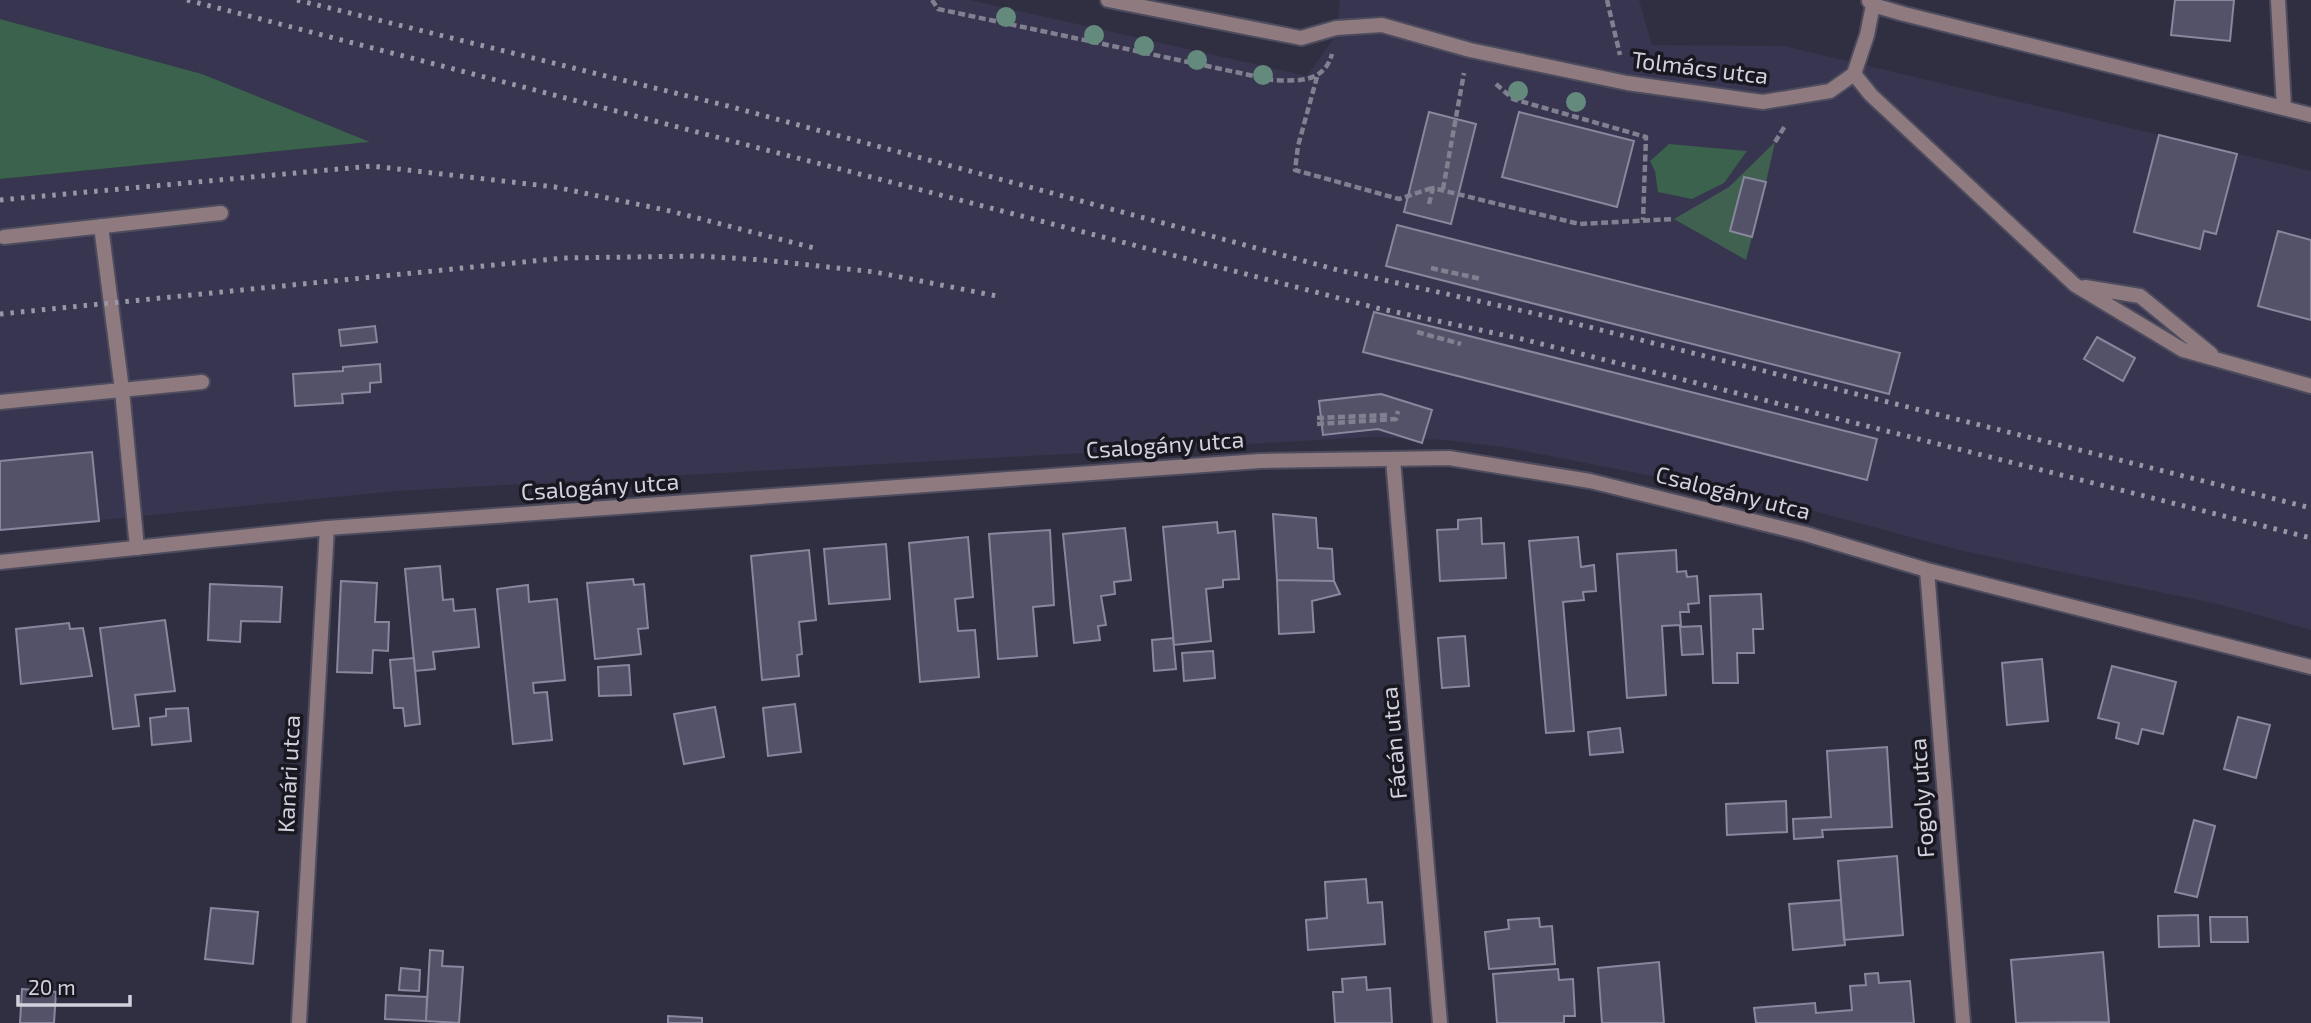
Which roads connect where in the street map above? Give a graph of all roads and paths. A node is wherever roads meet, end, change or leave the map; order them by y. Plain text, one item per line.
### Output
1 (932, 0) edge
2 (1108, 0) edge
3 (1607, 0) edge
4 (2278, 0) edge
5 (1870, 3) edge
6 (1336, 40) dead end
7 (1470, 50) junction
8 (1854, 74) junction
9 (1317, 77) junction
10 (1494, 82) dead end
11 (1627, 83) junction
12 (2284, 108) junction
13 (2311, 115) edge
14 (1433, 188) junction
15 (1443, 189) dead end
16 (1429, 204) dead end
17 (221, 213) dead end
18 (1674, 219) dead end
19 (1643, 220) junction
20 (101, 226) junction
21 (4, 237) dead end
22 (1431, 268) dead end
23 (1480, 279) dead end
24 (2075, 285) junction
25 (1418, 332) dead end
26 (1461, 344) dead end
27 (2218, 359) junction
28 (202, 382) dead end
29 (2311, 386) edge
30 (122, 390) junction
31 (0, 402) edge
32 (1398, 411) dead end
33 (1387, 415) dead end
34 (1393, 459) junction
35 (327, 528) junction
36 (137, 548) junction
37 (0, 562) edge
38 (1927, 570) junction
39 (2311, 667) edge
40 (299, 1023) edge
41 (1440, 1023) edge
42 (1963, 1023) edge

1 - 9 path
2 - 7 street, Tolmács utca
3 - 11 path
4 - 12 street
5 - 8 street
5 - 12 street
6 - 9 path
7 - 11 street, Tolmács utca
7 - 15 path
8 - 11 street, Tolmács utca
8 - 24 street
9 - 14 path
10 - 19 path
12 - 13 street
14 - 16 path
14 - 19 path
17 - 20 street
18 - 19 path
20 - 21 street
20 - 30 street
22 - 23 path
24 - 27 street
24 - 27 street
25 - 26 path
27 - 29 street
28 - 30 street
30 - 31 street
30 - 36 street
32 - 33 path
34 - 35 street, Csalogány utca
34 - 38 street, Csalogány utca
34 - 41 street, Fácán utca
35 - 36 street, Csalogány utca
35 - 40 street, Kanári utca
36 - 37 street, Csalogány utca
38 - 39 street, Csalogány utca
38 - 42 street, Fogoly utca

